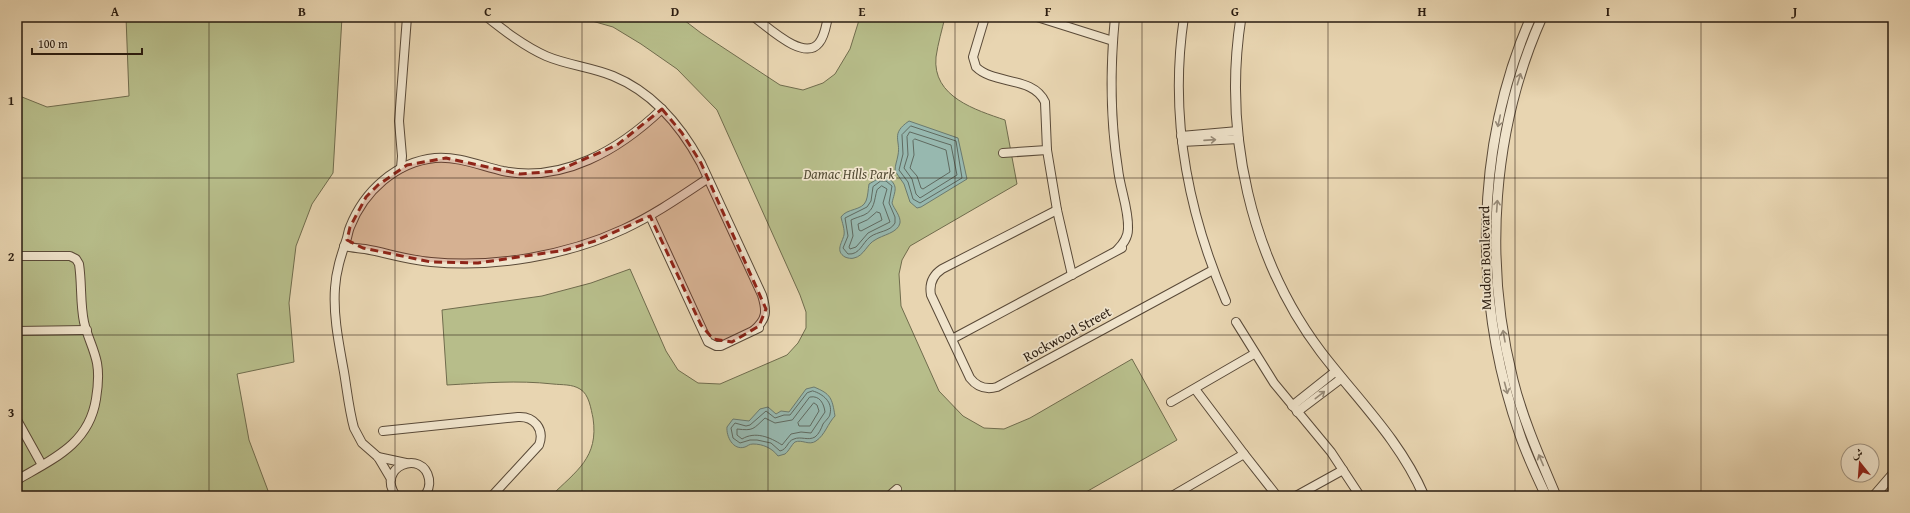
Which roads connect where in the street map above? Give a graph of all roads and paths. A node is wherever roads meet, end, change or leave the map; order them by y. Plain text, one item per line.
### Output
1 (407, 17) edge
2 (487, 17) edge
3 (754, 17) edge
4 (828, 17) edge
5 (985, 17) edge
6 (1037, 17) edge
7 (1115, 17) edge
8 (1184, 17) edge
9 (1241, 17) edge
10 (1531, 17) edge
11 (1542, 17) edge
12 (1113, 41) junction
13 (662, 109) junction
14 (1238, 135) junction
15 (1181, 139) junction
16 (1047, 150) junction
17 (402, 152) junction
18 (1002, 153) dead end
19 (414, 163) junction
20 (401, 168) junction
21 (707, 179) junction
22 (1056, 210) junction
23 (650, 216) junction
24 (346, 243) junction
25 (17, 256) edge
26 (1213, 270) junction
27 (1072, 275) junction
28 (1226, 301) dead end
29 (1236, 322) dead end
30 (87, 330) junction
31 (17, 331) edge
32 (952, 339) junction
33 (1254, 354) junction
34 (1339, 374) junction
35 (1195, 389) junction
36 (1171, 402) dead end
37 (1295, 409) junction
38 (17, 420) edge
39 (383, 431) dead end
40 (1244, 454) junction
41 (378, 457) junction
42 (408, 463) junction
43 (42, 465) junction
44 (1344, 470) junction
45 (1893, 474) edge
46 (391, 479) junction
47 (17, 480) edge
48 (897, 489) dead end
49 (425, 495) edge
50 (396, 496) edge
51 (492, 496) edge
52 (890, 496) edge
53 (1172, 496) edge
54 (1277, 496) edge
55 (1296, 496) edge
56 (1360, 496) edge
57 (1424, 496) edge
58 (1546, 496) edge
59 (1556, 496) edge
60 (1874, 496) edge

1 - 17 street
2 - 13 street
3 - 4 street
5 - 16 street
6 - 12 street
7 - 12 street
8 - 15 street
9 - 14 street
10 -> 58 street, Mudon Boulevard
59 -> 11 street, Mudon Boulevard
12 - 27 street
13 - 19 street
13 - 21 street
14 - 15 street
14 - 34 street
15 - 26 street
16 - 18 street
16 - 22 street
17 - 19 street
17 - 20 street
19 - 20 street
20 - 24 street
21 - 23 street
21 - 23 street
22 - 27 street
22 - 32 street, Rockwood Street
23 - 24 street
24 - 41 street
25 - 30 street
26 - 28 street
26 - 32 street, Rockwood Street
27 - 32 street
29 - 33 street
30 - 31 street
30 - 43 street
33 - 35 street
33 - 37 street
34 - 37 street
34 - 57 street
35 - 36 street
35 - 40 street
37 - 44 street
38 - 43 street
39 - 51 street
40 - 53 street
40 - 54 street
41 - 42 street
41 - 46 street
42 - 46 street
42 - 49 street
43 - 47 street
44 - 55 street
44 - 56 street
45 - 60 street
46 - 50 street
48 - 52 street

